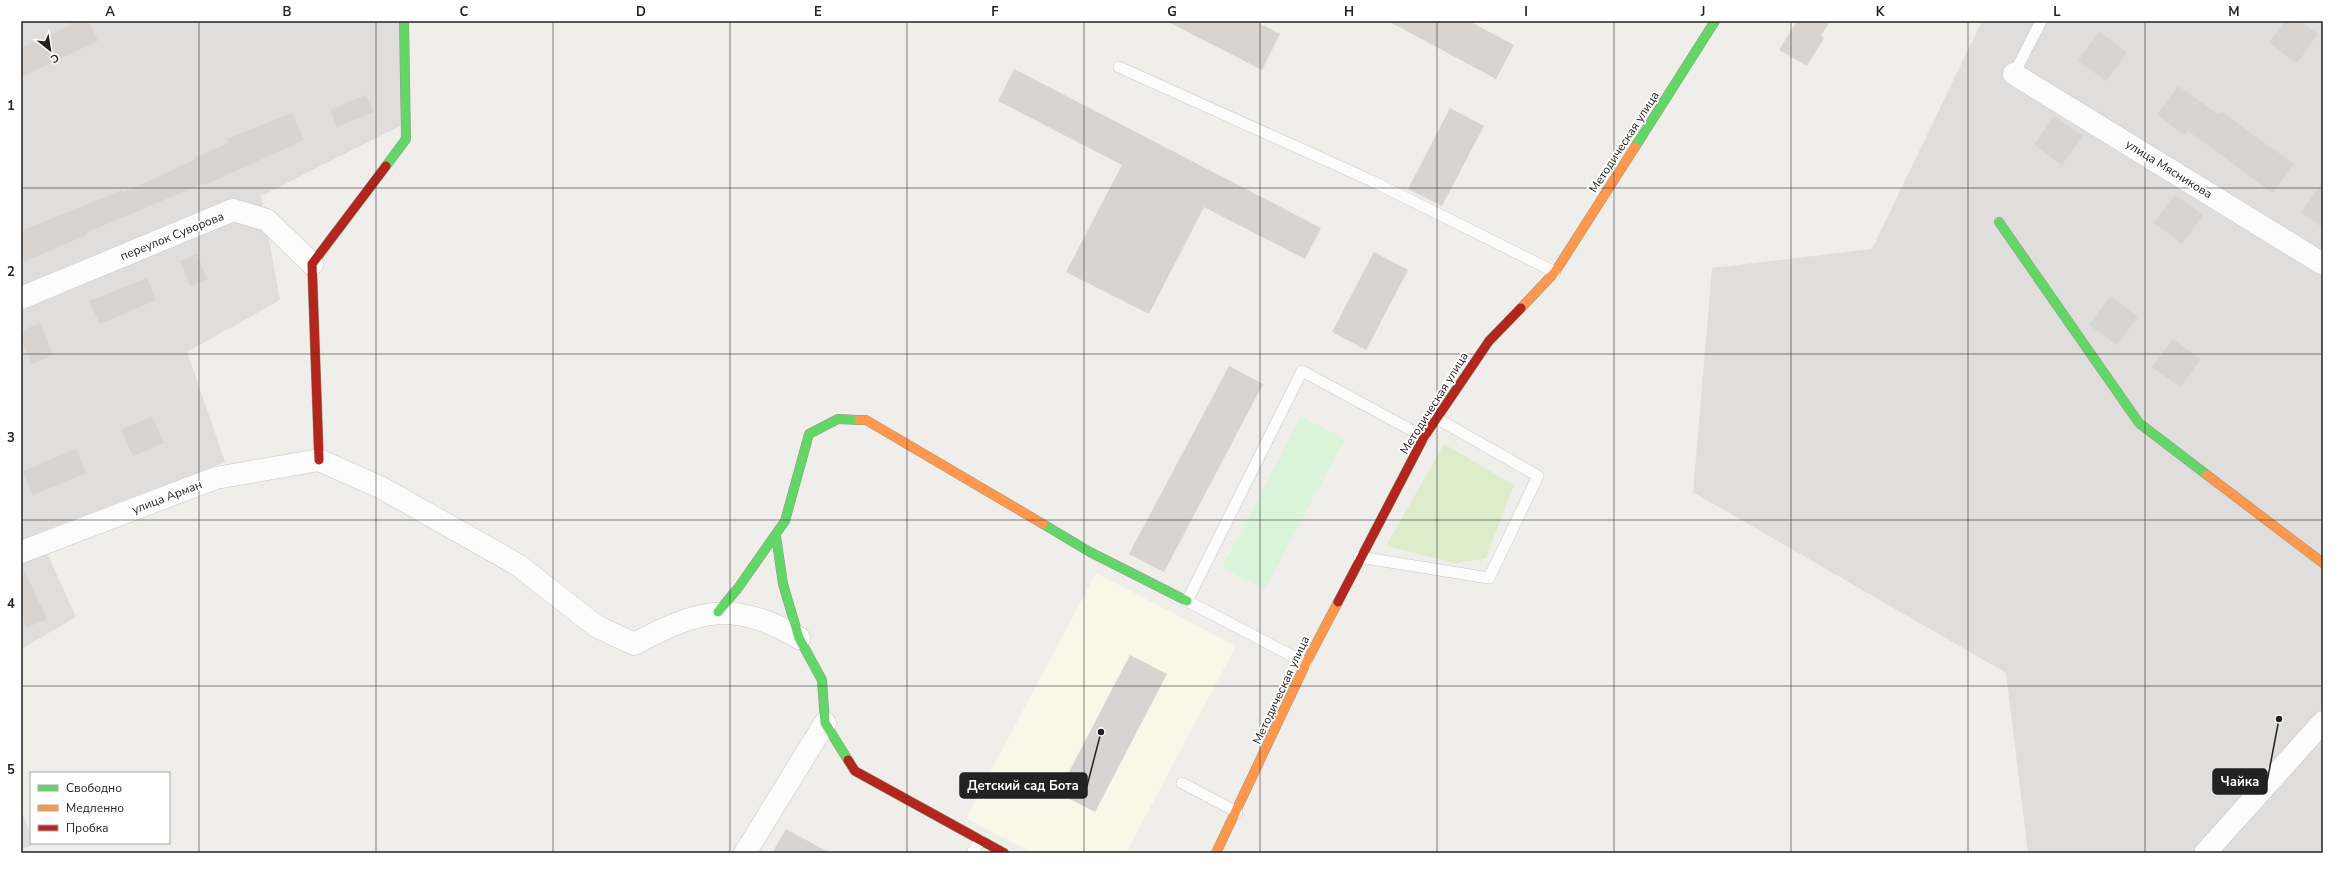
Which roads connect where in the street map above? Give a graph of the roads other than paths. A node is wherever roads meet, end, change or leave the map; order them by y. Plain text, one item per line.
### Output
1 (404, 21) edge
2 (1714, 21) edge
3 (2041, 21) edge
4 (1119, 67) dead end
5 (2014, 74) joint
6 (1999, 222) dead end
7 (312, 264) junction
8 (2323, 264) edge
9 (1555, 272) junction
10 (21, 298) edge
11 (1436, 418) junction
12 (1424, 437) junction
13 (319, 460) junction
14 (776, 536) junction
15 (21, 552) edge
16 (1359, 557) junction
17 (2323, 562) edge
18 (1186, 601) junction
19 (718, 612) junction
20 (799, 638) junction
21 (1306, 662) junction
22 (2323, 722) edge
23 (824, 723) junction
24 (1182, 783) dead end
25 (1237, 812) junction
26 (980, 840) junction
27 (745, 853) edge
28 (972, 853) edge
29 (1004, 853) edge
30 (1216, 853) edge
31 (2205, 853) edge

1 - 7 street
2 - 9 street, Методическая улица
3 - 5 lane
4 - 9 lane
5 - 8 street, улица Мясникова
6 - 17 street
7 - 10 street, переулок Суворова
7 - 13 street
9 - 11 street, Методическая улица
11 - 12 street, Методическая улица
11 - 16 lane
12 - 16 street, Методическая улица
12 - 18 lane
13 - 15 street, улица Арман
13 - 19 street
14 - 18 street
14 - 19 street
14 - 20 street
16 - 21 street, Методическая улица
18 - 21 lane
19 - 20 street
20 - 23 street
21 - 25 street, Методическая улица
22 - 31 street
23 - 26 street
23 - 27 street
24 - 25 lane
25 - 30 street, Методическая улица
26 - 28 lane
26 - 29 street

